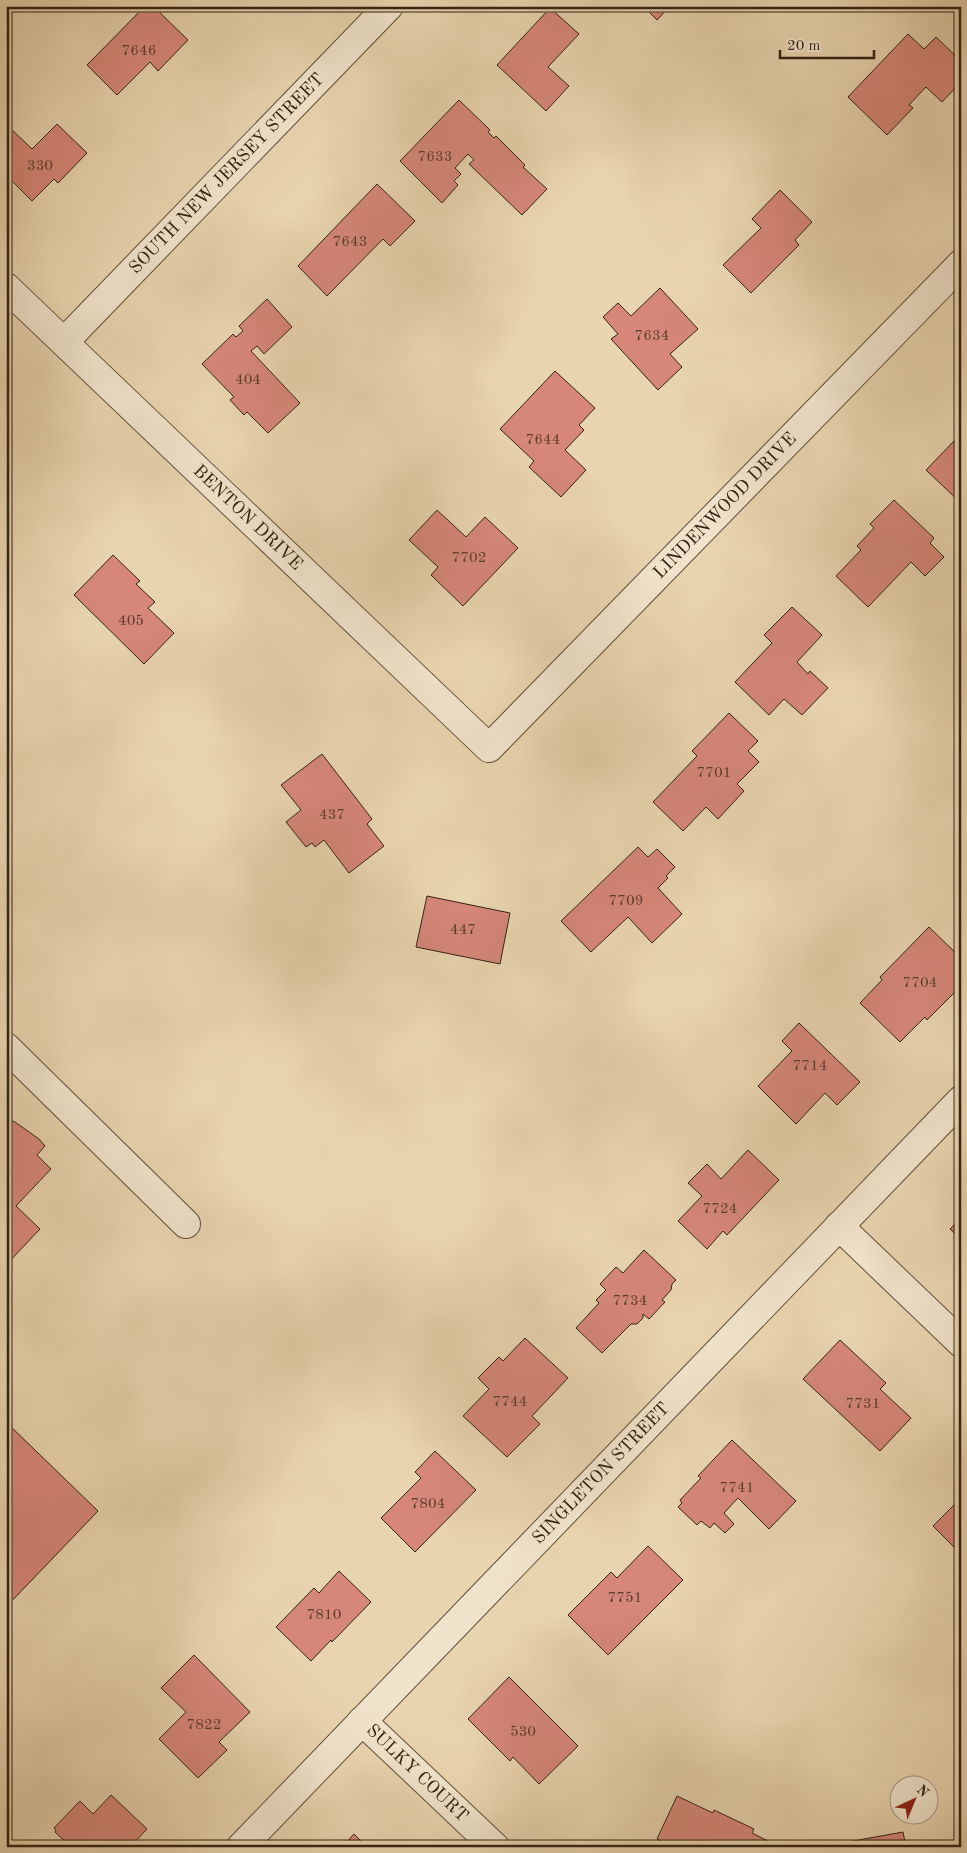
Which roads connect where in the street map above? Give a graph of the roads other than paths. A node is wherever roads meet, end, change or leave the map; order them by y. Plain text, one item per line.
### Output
1 (389, 6) edge
2 (961, 264) edge
3 (6, 287) edge
4 (64, 342) junction
5 (489, 748) joint
6 (6, 1047) edge
7 (961, 1100) edge
8 (186, 1224) dead end
9 (838, 1226) junction
10 (961, 1343) edge
11 (362, 1721) junction
12 (242, 1847) edge
13 (495, 1847) edge

1 - 4 street, SOUTH NEW JERSEY STREET
2 - 5 street, LINDENWOOD DRIVE
3 - 4 street, BENTON DRIVE
4 - 5 street, BENTON DRIVE
6 - 8 street
7 - 9 street, SINGLETON STREET
9 - 10 street
9 - 11 street, SINGLETON STREET
11 - 12 street, SINGLETON STREET
11 - 13 street, SULKY COURT

